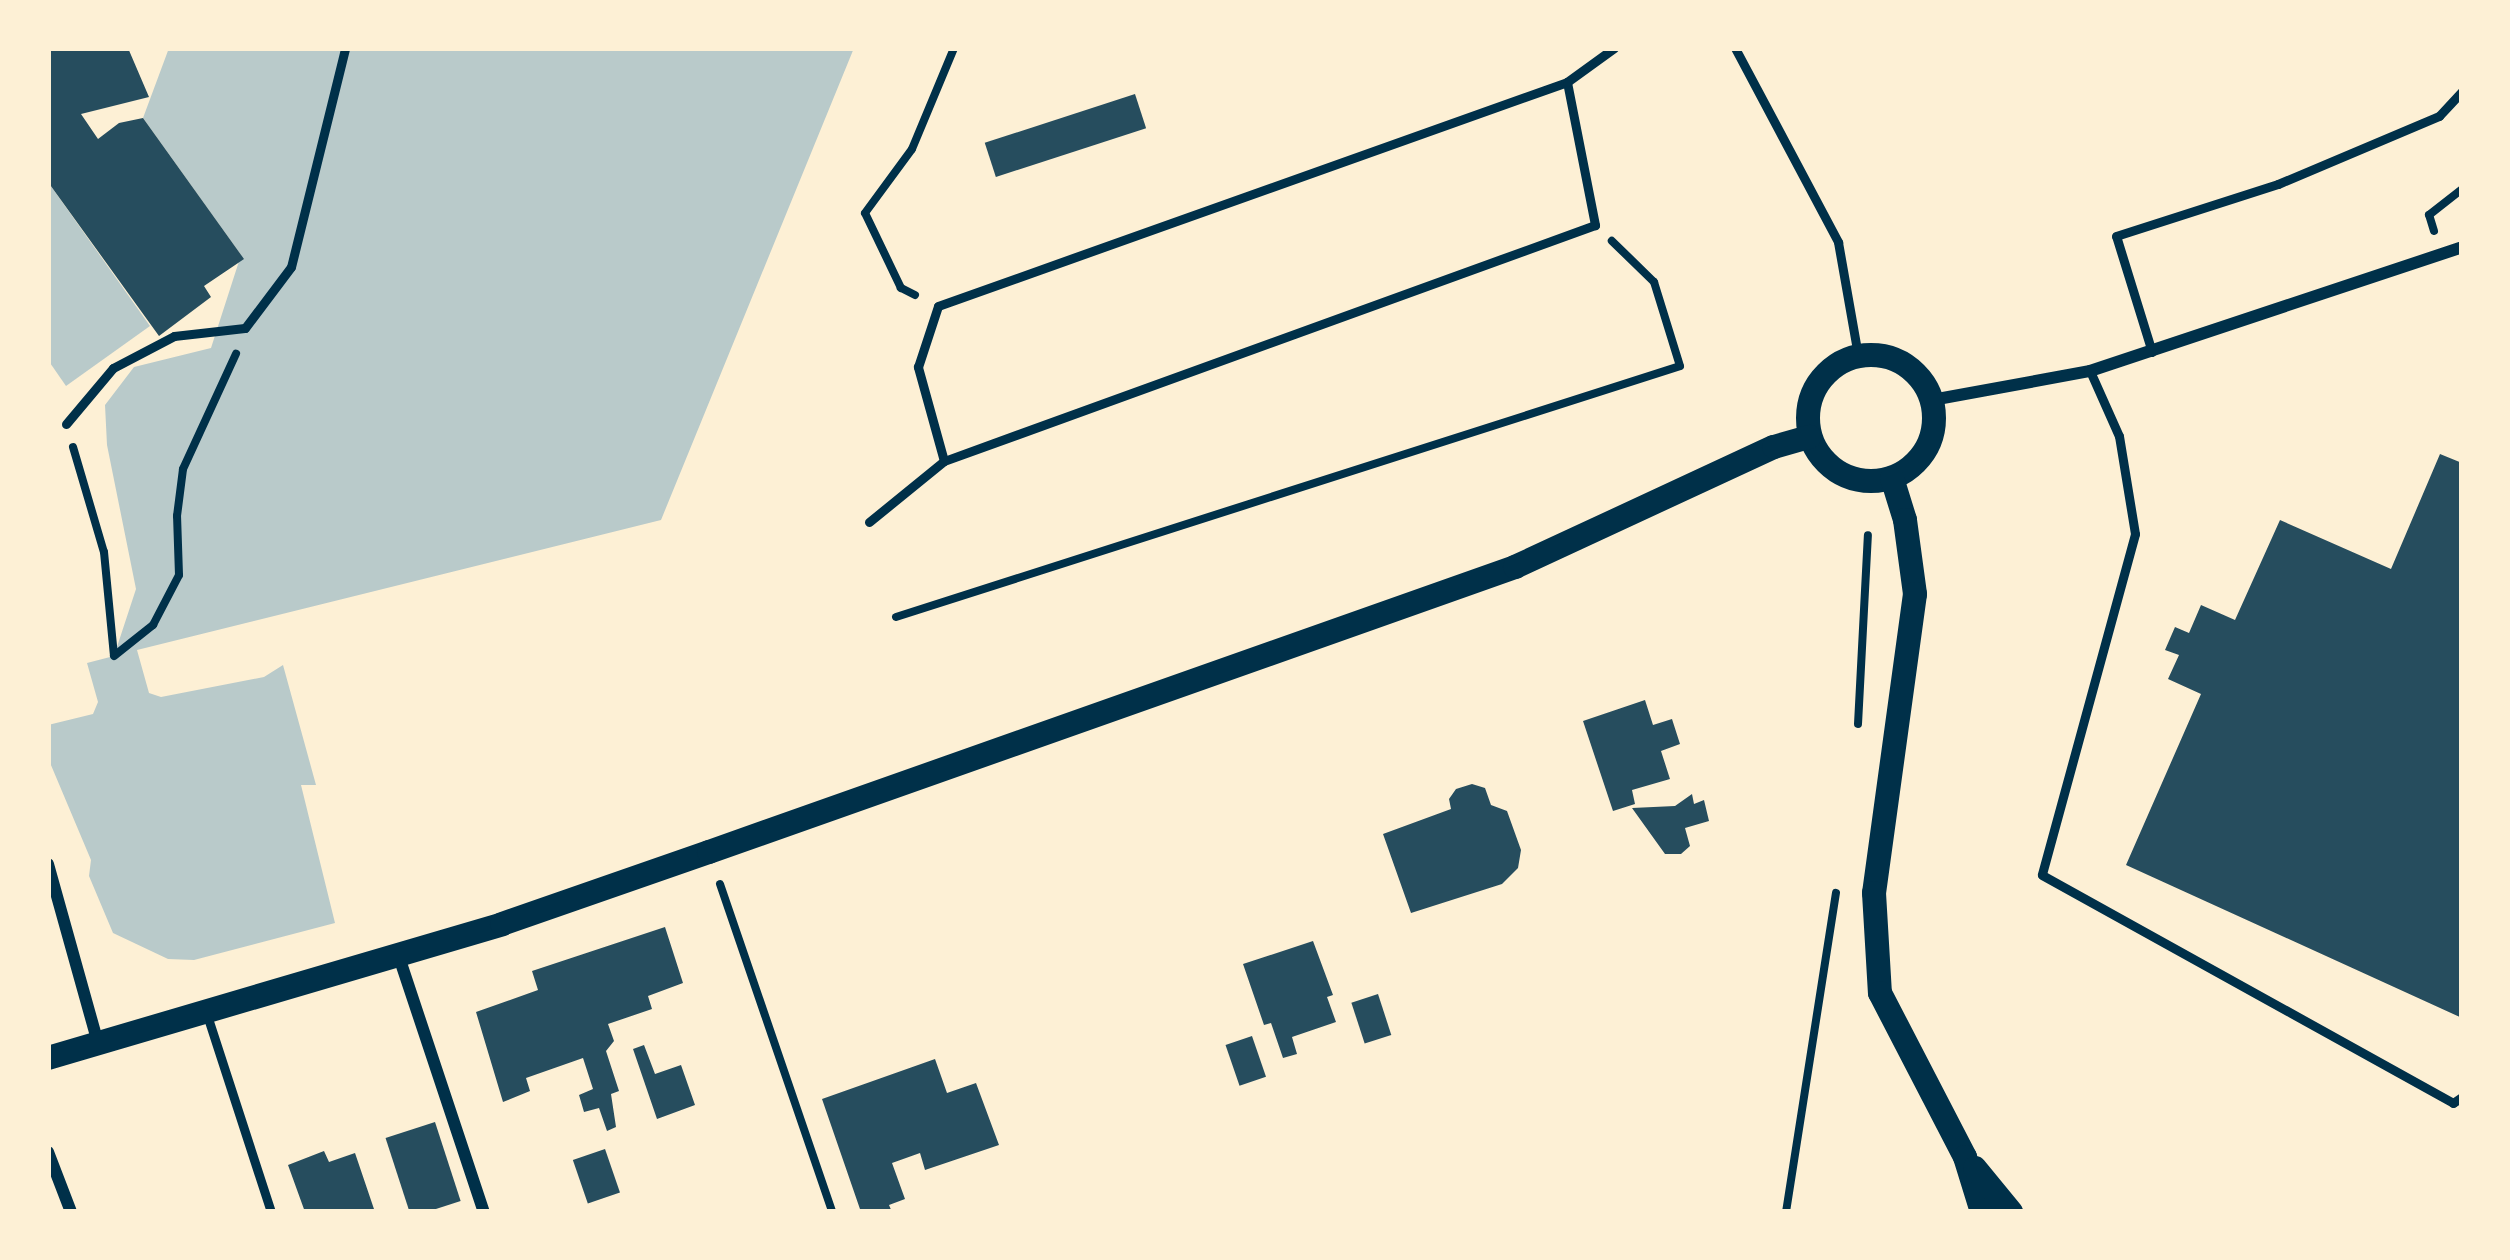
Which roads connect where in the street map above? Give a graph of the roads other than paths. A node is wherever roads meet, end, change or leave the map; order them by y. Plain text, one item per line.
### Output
1 (345, 48) edge
2 (1614, 48) edge
3 (1735, 48) edge
4 (1567, 82) junction
5 (2462, 91) edge
6 (2462, 247) edge
7 (2152, 352) junction
8 (1858, 356) junction
9 (2090, 371) junction
10 (1932, 400) junction
11 (66, 424) road end
12 (1810, 436) junction
13 (944, 461) junction
14 (1892, 478) junction
15 (868, 522) dead end
16 (48, 864) edge
17 (398, 954) junction
18 (206, 1011) junction
19 (98, 1044) junction
20 (48, 1058) edge
21 (2462, 1097) edge
22 (48, 1152) edge
23 (1965, 1156) junction
24 (70, 1212) edge
25 (271, 1212) edge
26 (484, 1212) edge
27 (1982, 1212) edge
28 (2011, 1212) edge

1 - 11 lane
2 - 4 lane
3 - 8 lane
4 - 13 lane
4 - 13 lane
5 - 7 lane
6 - 7 street
7 - 9 street
8 - 10 main road
8 - 12 main road
9 - 10 street
9 - 21 lane
10 - 14 main road
12 - 14 main road
12 - 17 main road
13 - 15 lane
14 - 23 main road
16 - 19 street
17 - 18 main road
17 - 26 street
18 - 19 main road
18 - 25 lane
19 - 20 main road
22 - 24 street
23 - 27 main road
23 - 28 main road

